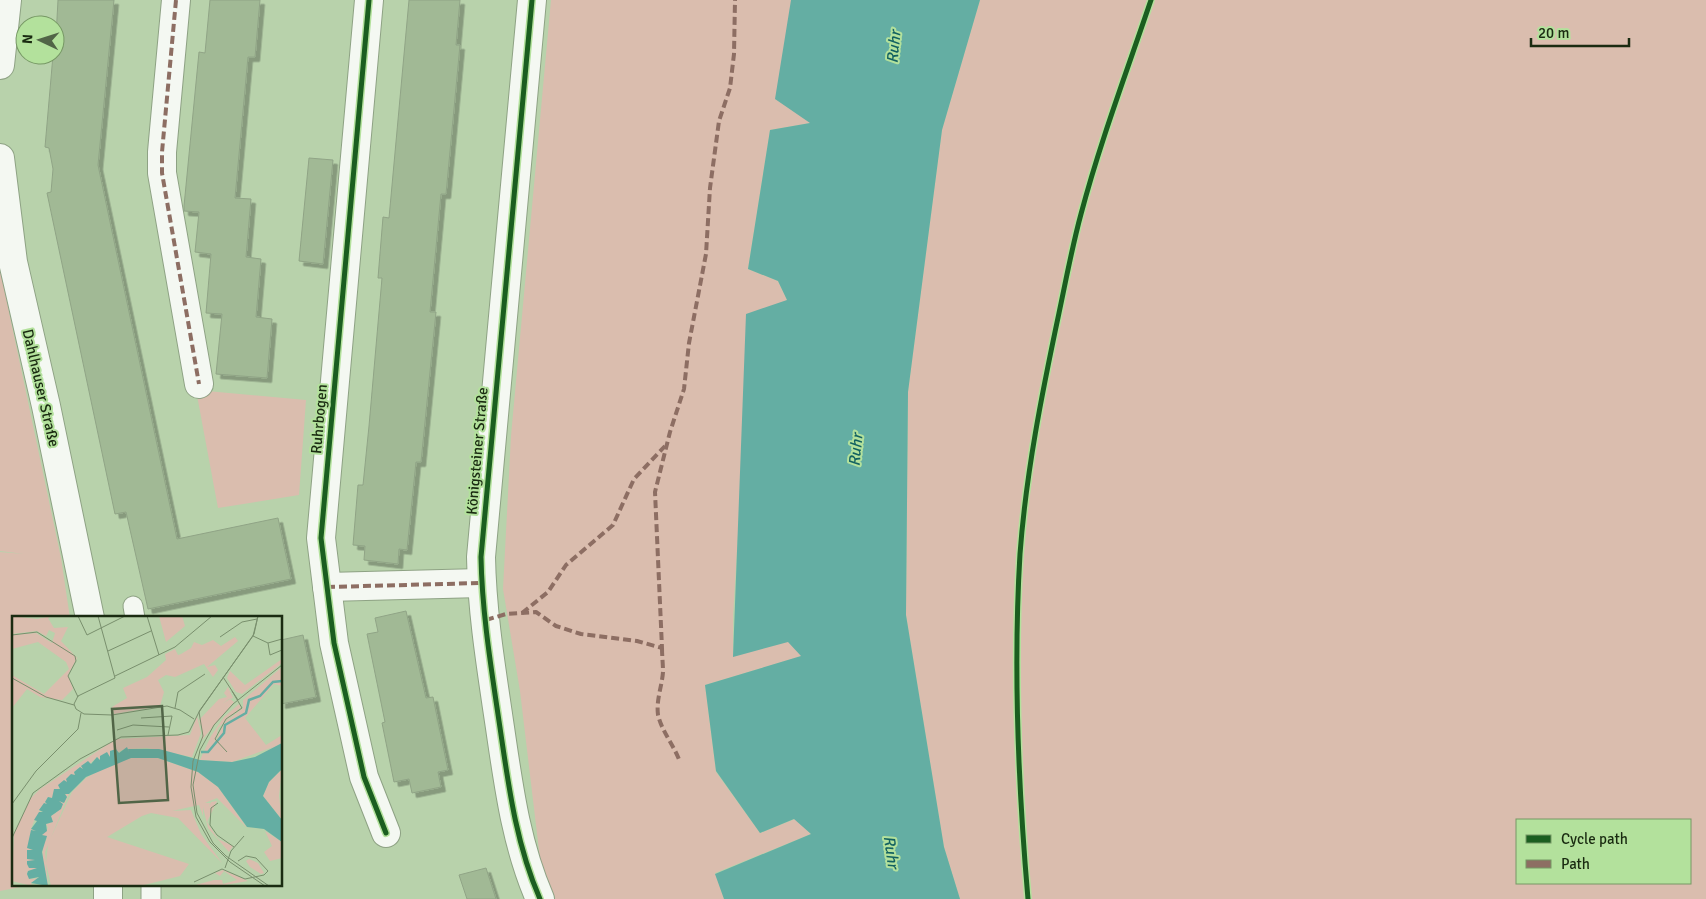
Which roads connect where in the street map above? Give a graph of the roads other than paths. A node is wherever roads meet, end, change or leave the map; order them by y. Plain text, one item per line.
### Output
1 (7, 0) edge
2 (176, 0) edge
3 (369, 0) edge
4 (532, 0) edge
5 (0, 65) edge
6 (0, 158) edge
7 (199, 384) dead end
8 (481, 583) junction
9 (327, 587) junction
10 (90, 616) edge
11 (386, 833) dead end
12 (108, 886) edge
13 (151, 886) edge
14 (108, 899) edge
15 (151, 899) edge
16 (540, 899) edge

1 - 5 street
2 - 7 street
3 - 9 street, Ruhrbogen
4 - 8 street, Königsteiner Straße
6 - 10 street, Dahlhauser Straße
8 - 9 street
8 - 16 street, Königsteiner Straße
9 - 11 street, Ruhrbogen
12 - 14 street
13 - 15 lane

